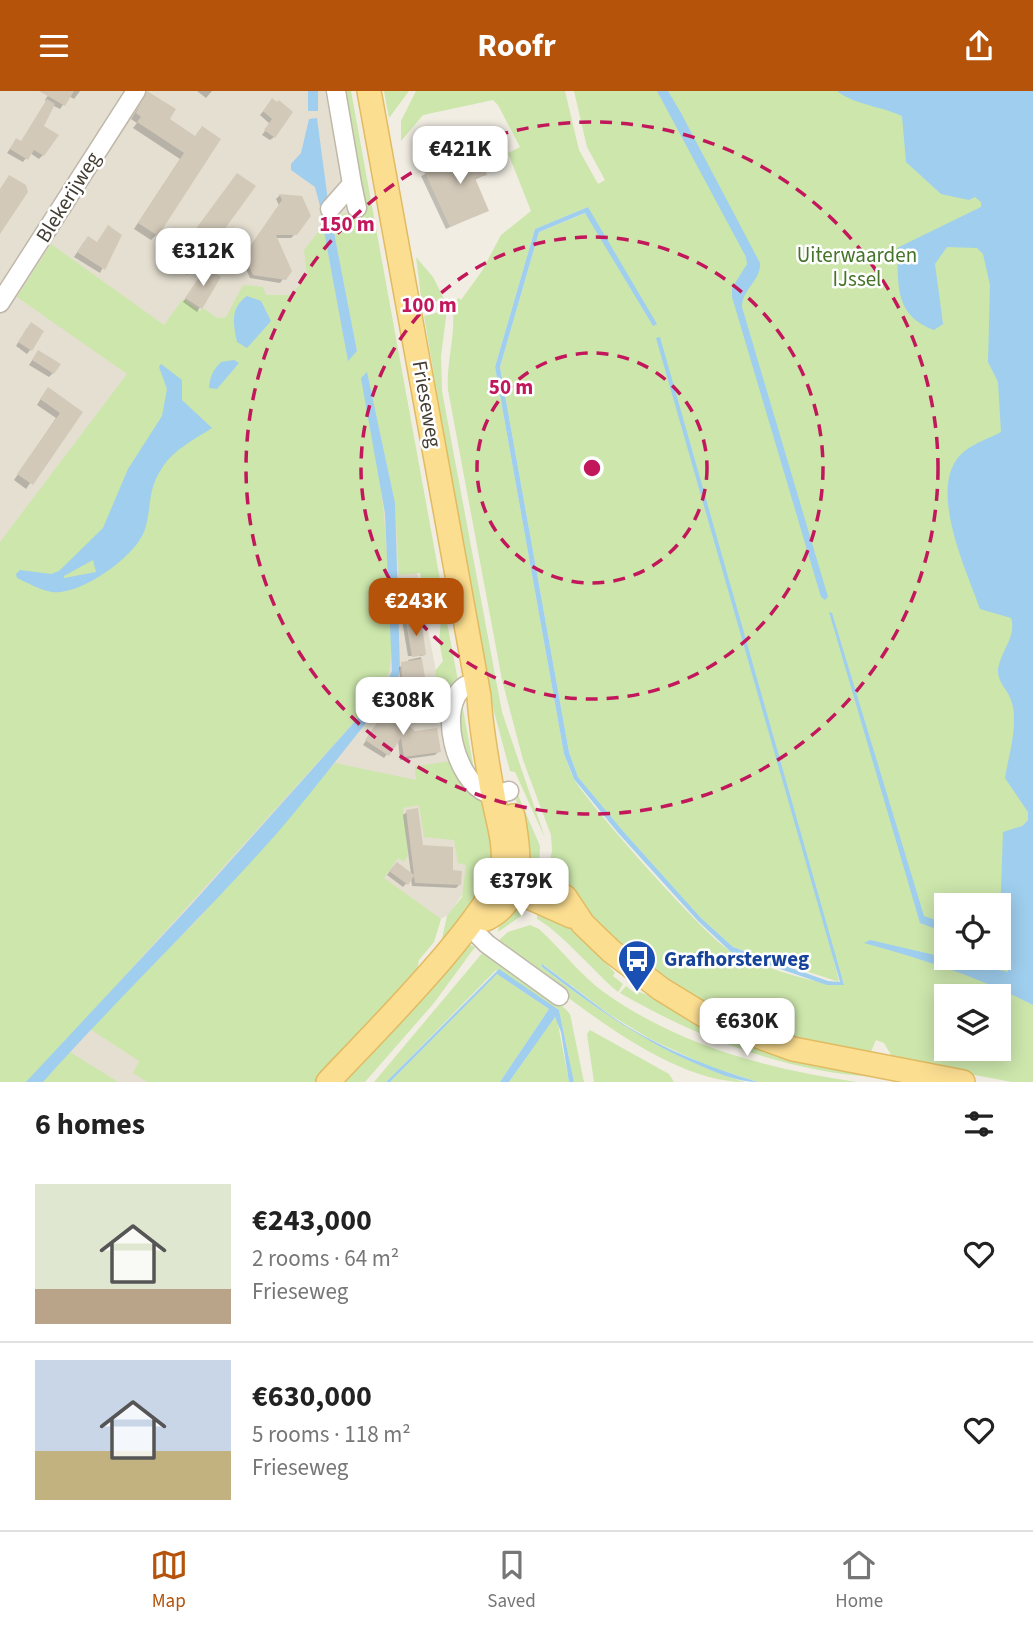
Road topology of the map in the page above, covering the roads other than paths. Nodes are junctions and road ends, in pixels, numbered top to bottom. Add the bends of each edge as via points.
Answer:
1 (136, 91) edge
2 (336, 91) edge
3 (372, 98) edge
4 (352, 184) junction
5 (358, 208) dead end
6 (330, 209) dead end
7 (0, 303) edge
8 (511, 878) junction
9 (470, 927) junction
10 (559, 996) dead end
11 (895, 1076) edge
12 (328, 1082) edge
13 (963, 1082) edge

1 - 7 street, Blekerijweg
2 - 4 street
3 - 8 main road, Frieseweg via 482,733 501,793 503,853
4 - 5 street
4 - 6 street
8 - 9 main road via 492,895
8 - 11 main road via 565,897 583,924 643,977 710,1019 793,1049
9 - 10 street
9 - 12 main road
11 - 13 main road

